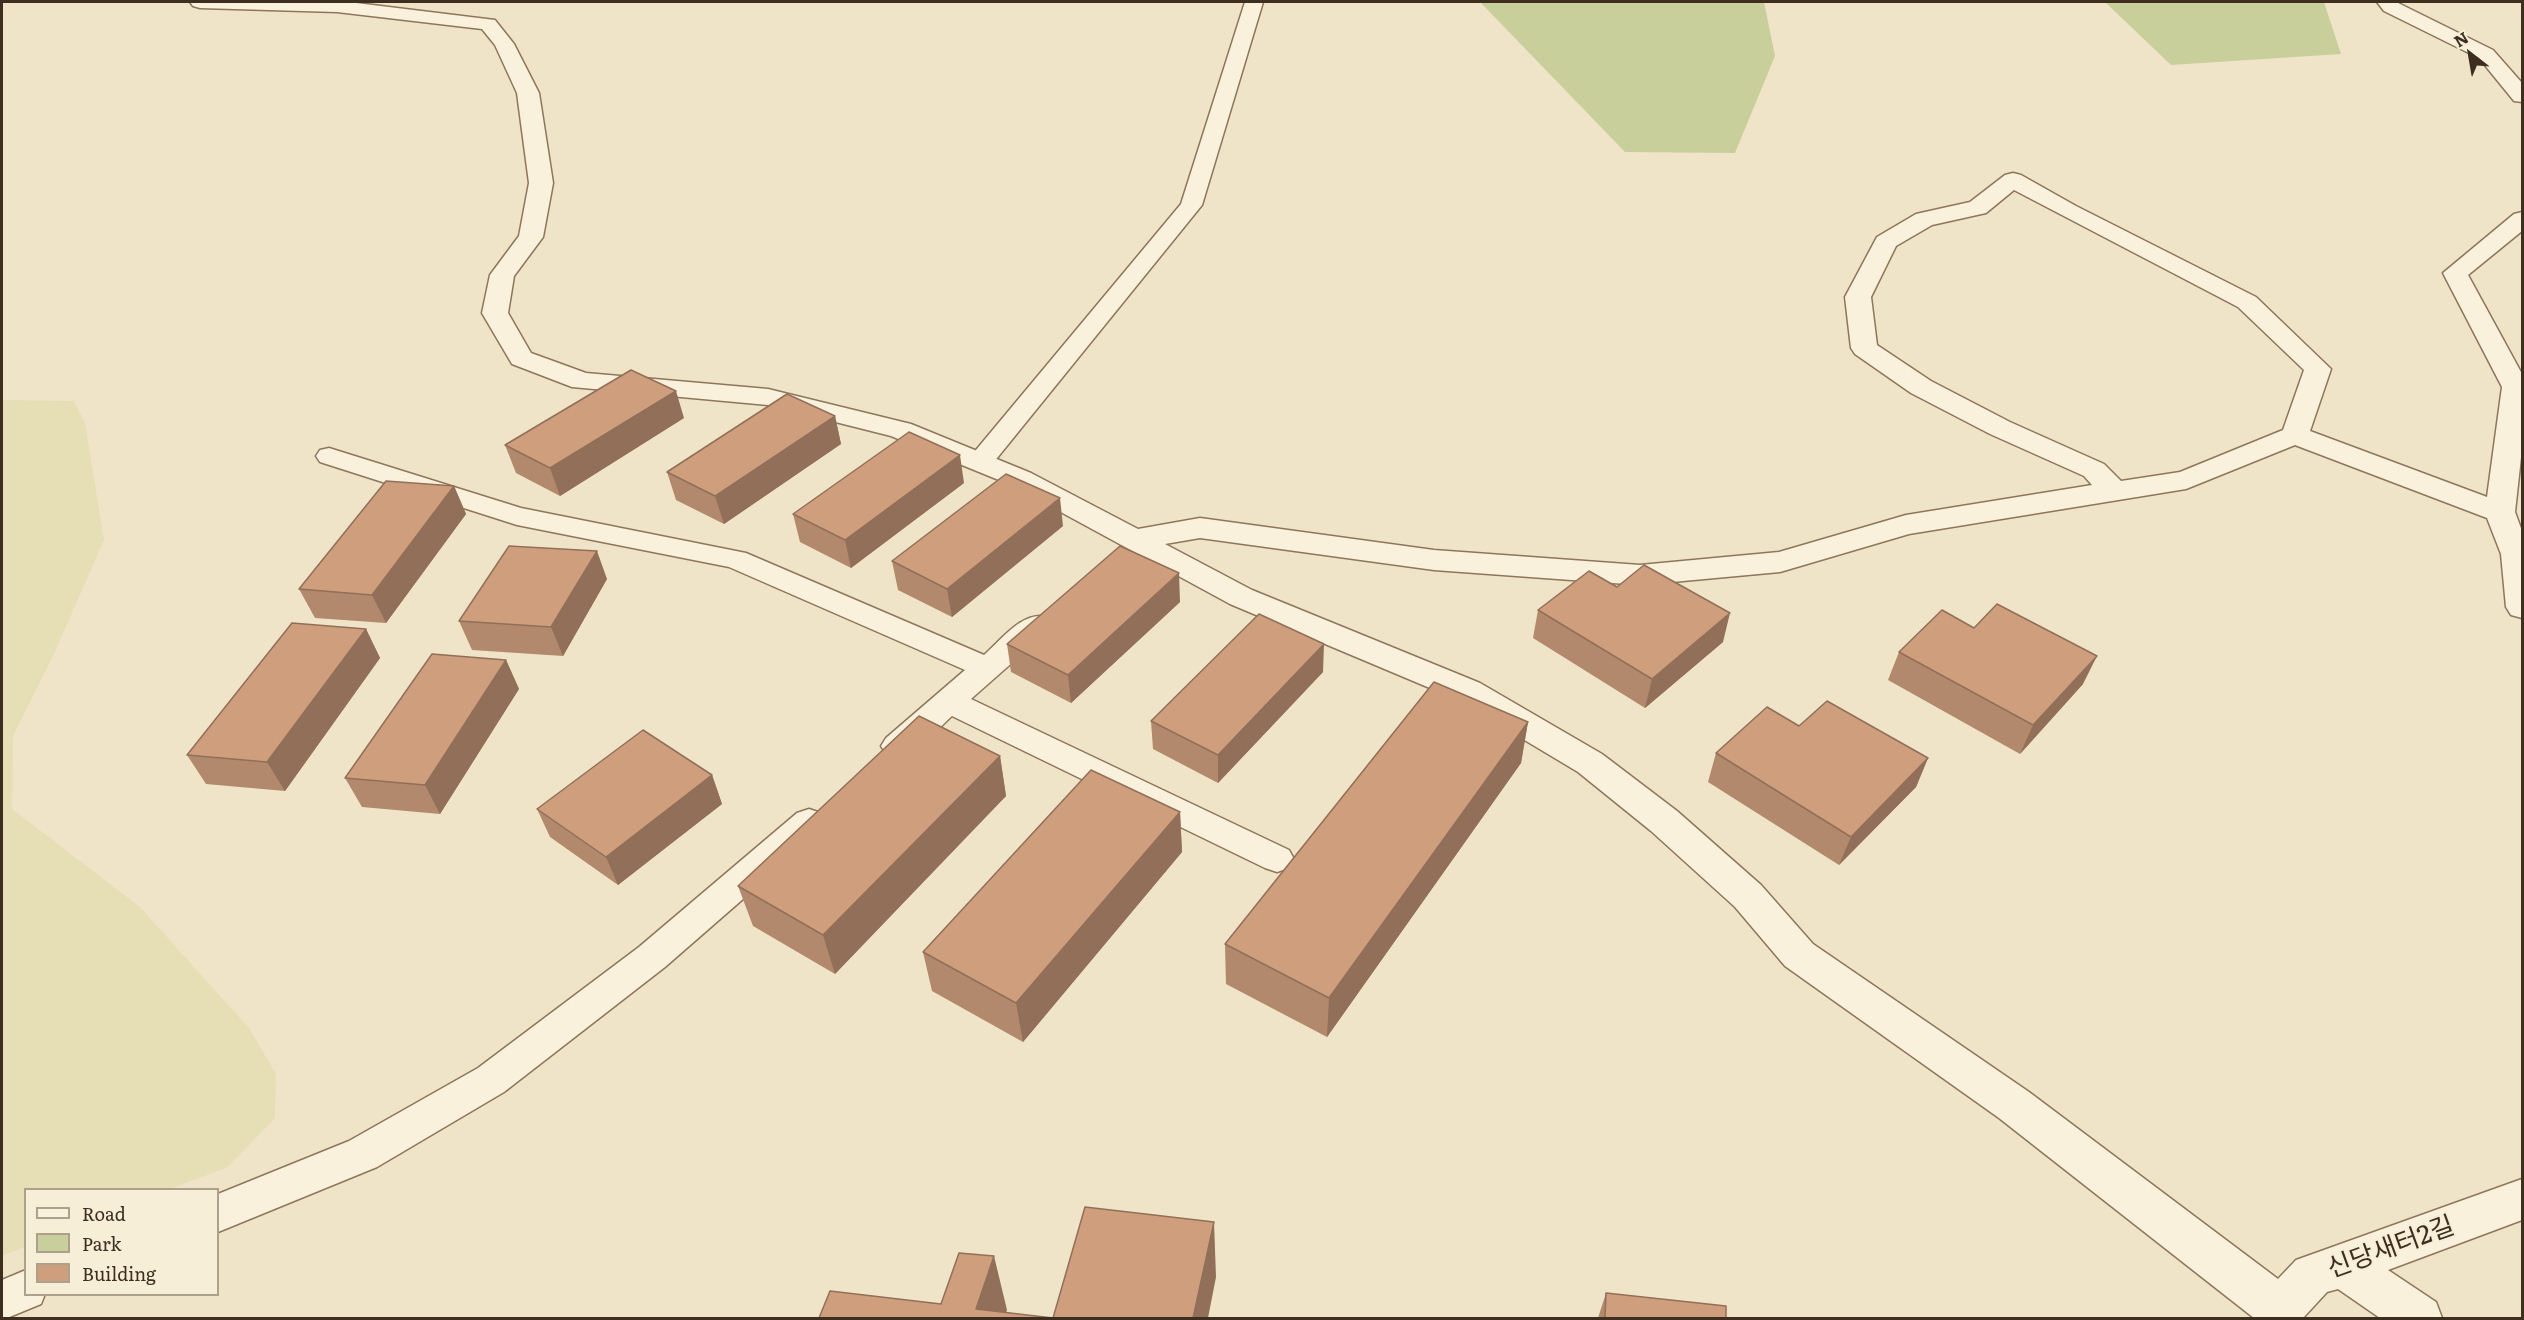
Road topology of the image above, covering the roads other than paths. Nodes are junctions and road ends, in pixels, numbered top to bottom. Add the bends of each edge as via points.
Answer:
1 (200, 2) edge
2 (1254, 2) edge
3 (2386, 2) edge
4 (2523, 96) edge
5 (2523, 219) edge
6 (2295, 435) junction
7 (329, 456) dead end
8 (980, 462) junction
9 (2115, 491) junction
10 (2500, 512) junction
11 (1136, 539) junction
12 (1110, 562) edge
13 (1057, 607) edge
14 (2523, 607) edge
15 (987, 668) junction
16 (949, 701) junction
17 (877, 763) edge
18 (832, 802) edge
19 (1277, 859) dead end
20 (2523, 1200) edge
21 (219, 1213) edge
22 (2342, 1266) junction
23 (24, 1291) edge
24 (2, 1300) edge
25 (2279, 1314) edge
26 (2420, 1318) edge

1 - 8 street via 337,6 488,24 504,44 528,93 541,183 531,237 502,275 495,313 520,358 582,381 768,397 901,430
2 - 8 lane via 1191,205
3 - 4 street via 2391,8 2486,54
5 - 10 street via 2455,273 2516,387
6 - 9 street via 2186,480
6 - 9 street via 2318,369 2247,302 2013,180 1978,208 1924,219 1886,242 1858,297 1864,348 1921,387 2094,470
6 - 10 street
7 - 15 lane via 517,516 736,559
8 - 11 street via 1021,478
9 - 11 street via 1906,525 1780,562 1640,575 1434,560 1200,528
10 - 14 street via 2516,554
11 - 12 lane
11 - 25 street via 1241,597 1468,691 1590,763 1664,820 1748,896 1799,955 2014,1105
13 - 15 lane
15 - 16 lane
16 - 17 lane
16 - 19 lane
18 - 21 lane via 652,957 491,1080 363,1154
20 - 22 street, 신당새터2길
22 - 25 street, 신당새터2길 via 2312,1276
22 - 26 street
23 - 24 lane

